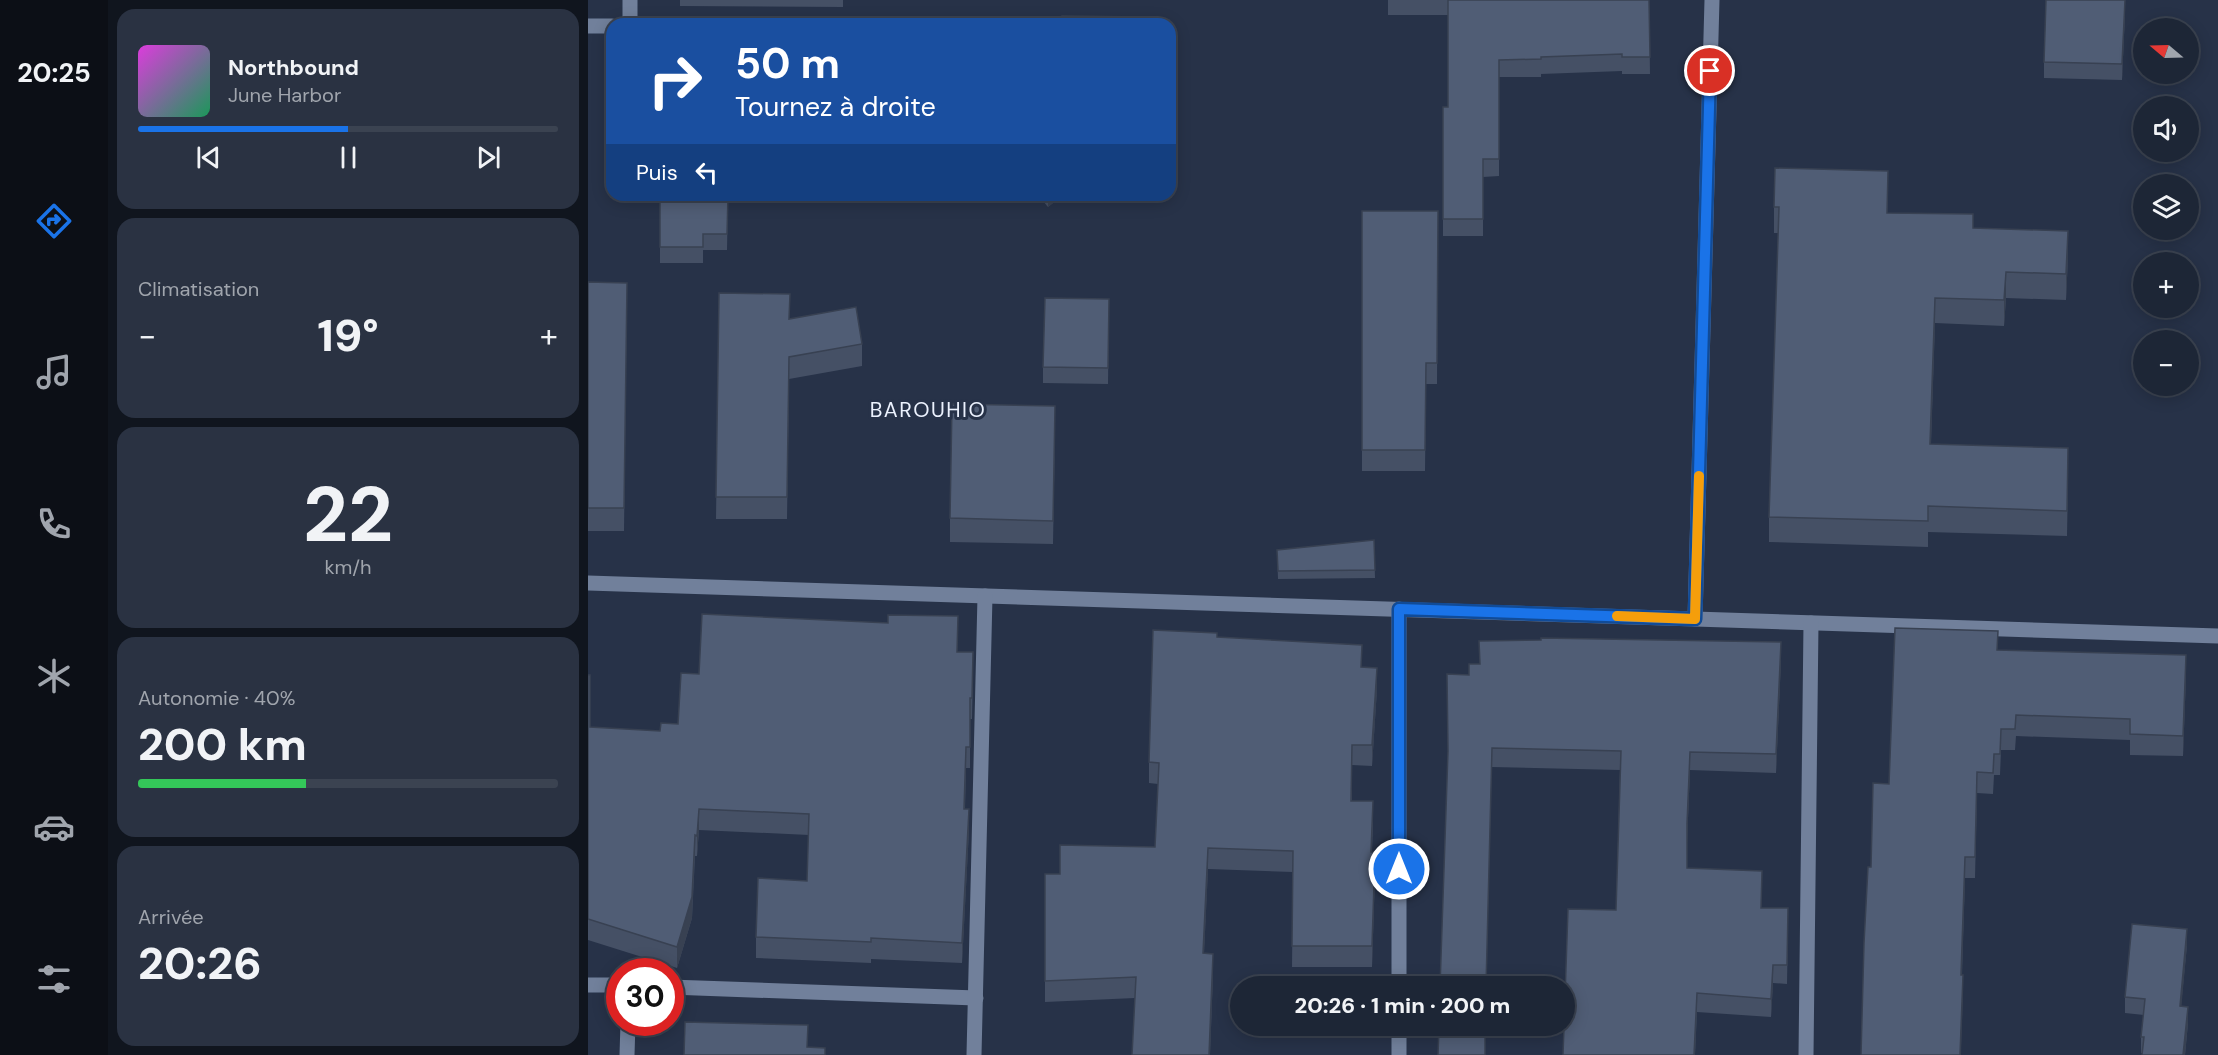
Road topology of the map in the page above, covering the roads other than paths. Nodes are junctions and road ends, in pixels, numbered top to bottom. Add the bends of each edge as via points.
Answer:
1 (630, 0) edge
2 (1712, 0) edge
3 (630, 18) edge
4 (588, 26) edge
5 (606, 26) edge
6 (588, 583) edge
7 (985, 596) junction
8 (1399, 609) junction
9 (1695, 619) junction
10 (1811, 623) junction
11 (2218, 636) edge
12 (1399, 976) edge
13 (588, 985) edge
14 (606, 985) edge
15 (684, 988) edge
16 (975, 998) junction
17 (628, 1036) edge
18 (1399, 1036) edge
19 (627, 1055) edge
20 (974, 1055) edge
21 (1399, 1055) edge
22 (1806, 1055) edge

1 - 3 street
2 - 9 street
4 - 5 street
6 - 7 street
7 - 8 street
7 - 16 street
8 - 9 street
8 - 12 street
9 - 10 street
10 - 11 street
10 - 22 street
13 - 14 street
15 - 16 street
16 - 20 street
17 - 19 street
18 - 21 street

